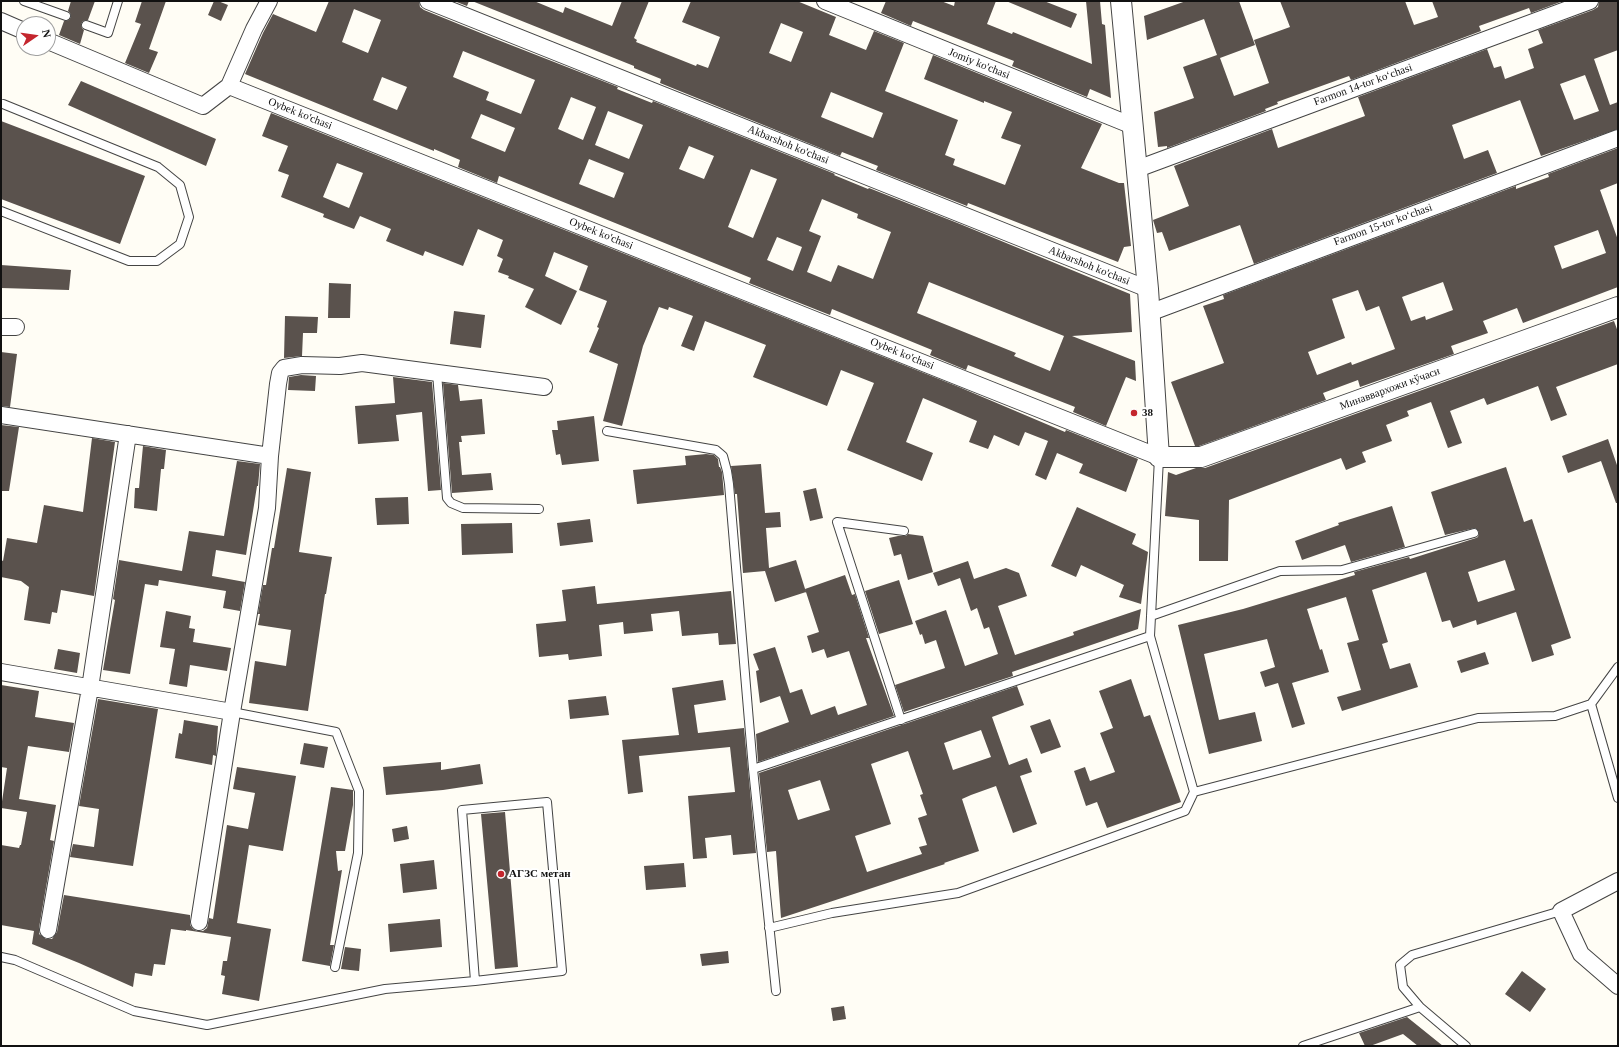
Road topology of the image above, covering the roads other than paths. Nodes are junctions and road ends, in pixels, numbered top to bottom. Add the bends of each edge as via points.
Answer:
1 (24, 1) edge
2 (118, 1) edge
3 (269, 1) edge
4 (428, 1) edge
5 (826, 1) edge
6 (1590, 1) edge
7 (1126, 2) edge
8 (43, 4) edge
9 (66, 16) dead end
10 (1, 22) edge
11 (86, 25) dead end
12 (16, 28) edge
13 (56, 44) edge
14 (229, 86) junction
15 (3, 104) dead end
16 (1132, 126) junction
17 (1618, 138) edge
18 (1136, 169) junction
19 (1, 211) edge
20 (1148, 289) junction
21 (1618, 307) edge
22 (1149, 313) junction
23 (437, 373) junction
24 (544, 387) dead end
25 (1, 415) edge
26 (607, 431) dead end
27 (128, 434) junction
28 (270, 456) junction
29 (1159, 457) junction
30 (539, 509) dead end
31 (904, 531) dead end
32 (1474, 533) dead end
33 (1151, 616) junction
34 (1150, 636) junction
35 (1618, 667) edge
36 (1, 672) edge
37 (90, 688) junction
38 (1591, 704) junction
39 (232, 712) junction
40 (901, 720) junction
41 (753, 769) junction
42 (1194, 792) junction
43 (1618, 798) edge
44 (1618, 881) edge
45 (1561, 912) junction
46 (199, 922) dead end
47 (769, 928) junction
48 (48, 930) dead end
49 (1, 957) edge
50 (335, 966) dead end
51 (475, 980) junction
52 (1618, 986) edge
53 (776, 991) dead end
54 (1420, 1007) junction
55 (1303, 1046) edge
56 (1466, 1046) edge

1 - 8 lane
2 - 11 lane via 108,33
3 - 14 street
4 - 20 street, Akbarshoh ko'chasi
5 - 16 street, Jomiy ko'chasi
6 - 18 street, Farmon 14-tor koʻchasi
7 - 16 street
8 - 9 lane
10 - 12 street
13 - 14 street via 203,106
14 - 29 street, Oybek ko'chasi
15 - 19 lane via 158,167 180,185 189,217 180,244 157,260 129,261
16 - 18 street
17 - 22 street, Farmon 15-tor koʻchasi
18 - 20 street
20 - 22 street
21 - 29 street, Минаввархожи кўчаси via 1201,457
22 - 29 street
23 - 24 street
23 - 28 street via 362,363 284,368 278,384
23 - 30 lane via 447,498 451,503 463,508
25 - 27 street
26 - 41 lane via 716,450 723,456 729,484
27 - 28 street
27 - 37 street
28 - 39 street via 267,508
29 - 33 lane
31 - 40 lane via 837,522
32 - 33 lane via 1342,570 1280,571
33 - 34 lane
34 - 40 lane
34 - 42 lane
35 - 38 lane
36 - 37 street
37 - 39 street
37 - 48 street
38 - 42 lane via 1554,716 1478,718
38 - 43 lane
39 - 46 street
39 - 50 lane via 336,732 360,791 358,853
40 - 41 lane
41 - 47 lane
42 - 47 lane via 1185,811 958,893 832,913
44 - 45 street
45 - 52 street via 1580,954
45 - 54 lane via 1412,955 1400,965 1403,987
47 - 53 lane
49 - 51 lane via 15,960 134,1011 207,1025 385,990
51 - 51 lane via 562,971 548,802 462,810
54 - 55 lane
54 - 56 lane

